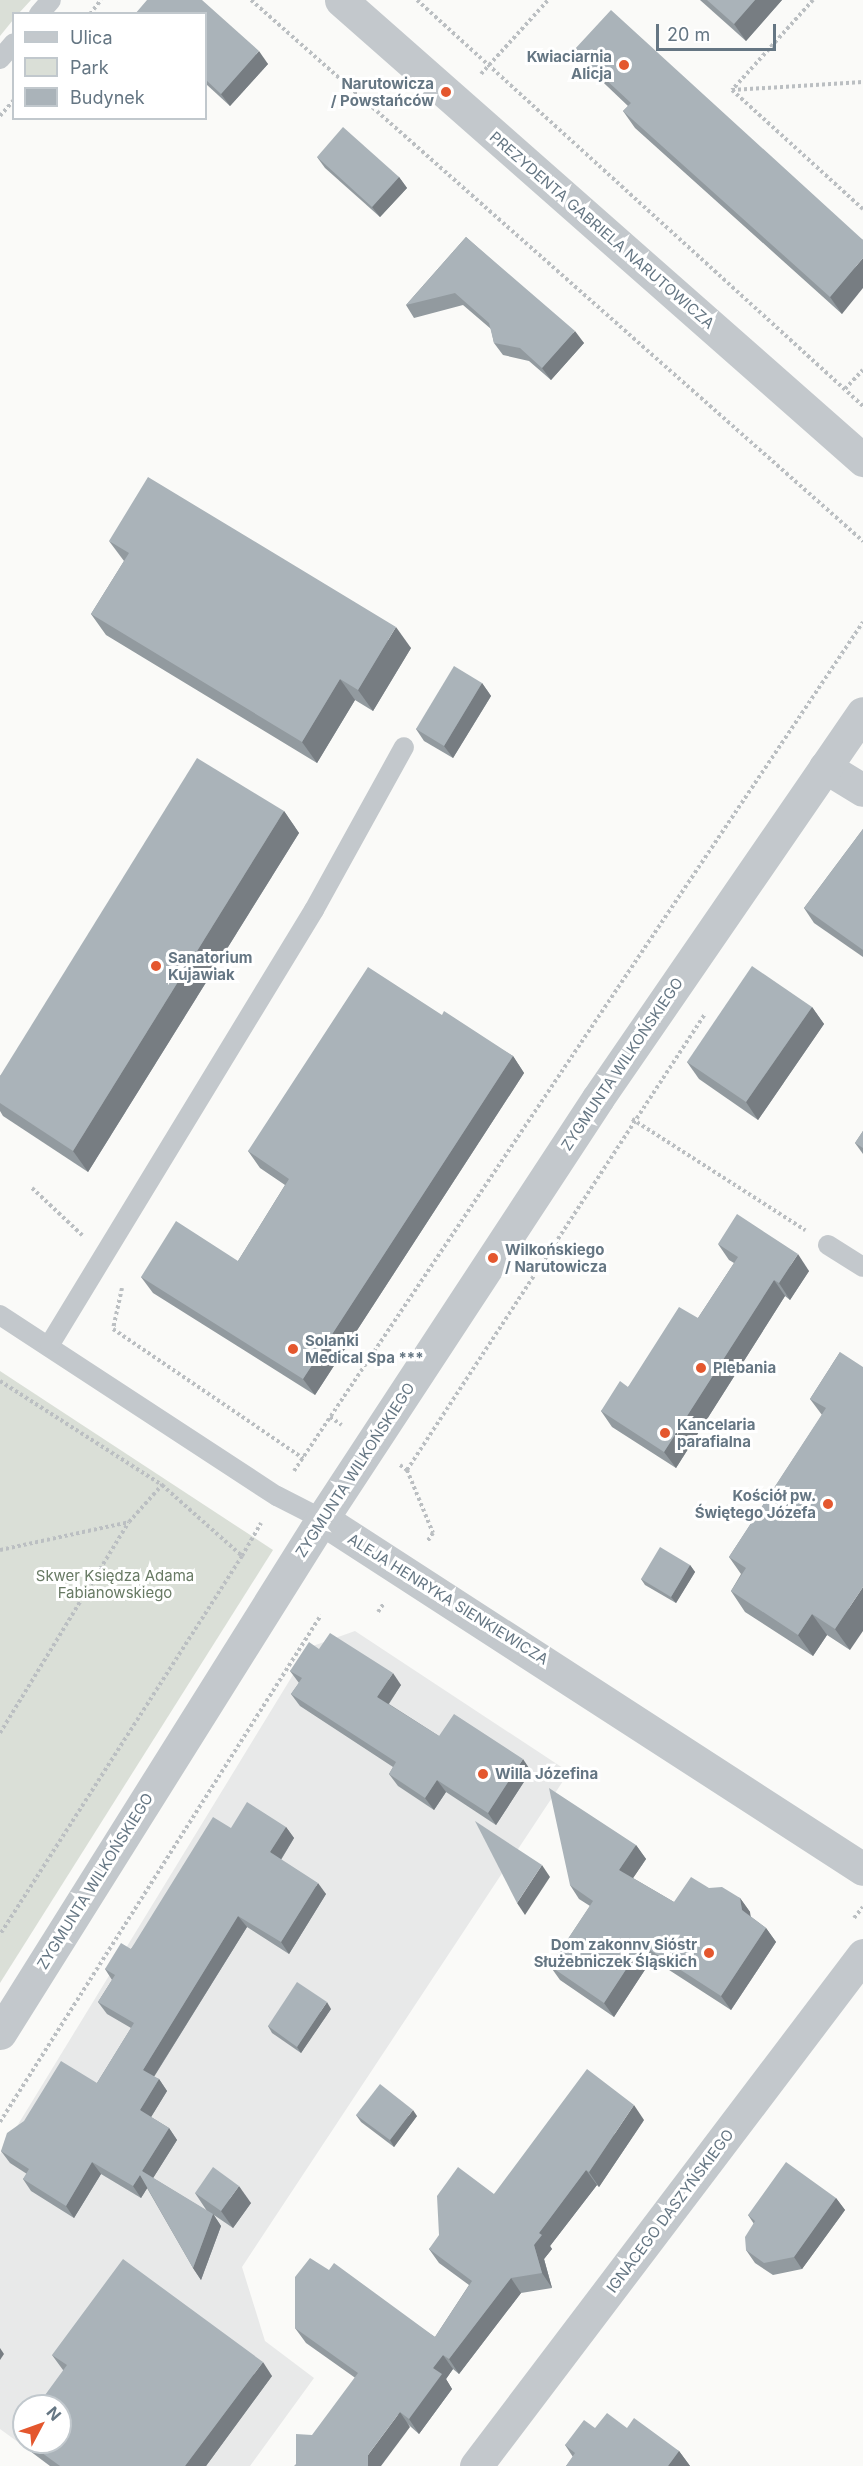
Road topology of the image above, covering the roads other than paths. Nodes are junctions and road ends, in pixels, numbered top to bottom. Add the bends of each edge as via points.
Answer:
1 (51, 0) edge
2 (341, 0) edge
3 (41, 12) edge
4 (12, 45) edge
5 (0, 58) edge
6 (863, 460) edge
7 (863, 713) edge
8 (404, 747) dead end
9 (825, 767) junction
10 (863, 790) edge
11 (828, 1245) road end
12 (863, 1267) edge
13 (0, 1315) edge
14 (50, 1344) junction
15 (322, 1519) junction
16 (863, 1869) edge
17 (863, 1955) edge
18 (0, 2033) edge
19 (476, 2466) edge

1 - 3 lane
2 - 6 street, PREZYDENTA GABRIELA NARUTOWICZA
4 - 5 lane
7 - 9 street, ZYGMUNTA WILKOŃSKIEGO
8 - 14 lane via 314,910
9 - 10 street
9 - 15 street, ZYGMUNTA WILKOŃSKIEGO via 598,1098
11 - 12 lane
13 - 14 lane, ALEJA HENRYKA SIENKIEWICZA
14 - 15 lane, ALEJA HENRYKA SIENKIEWICZA via 277,1496
15 - 16 street, ALEJA HENRYKA SIENKIEWICZA
15 - 18 street, ZYGMUNTA WILKOŃSKIEGO
17 - 19 street, IGNACEGO DASZYŃSKIEGO

